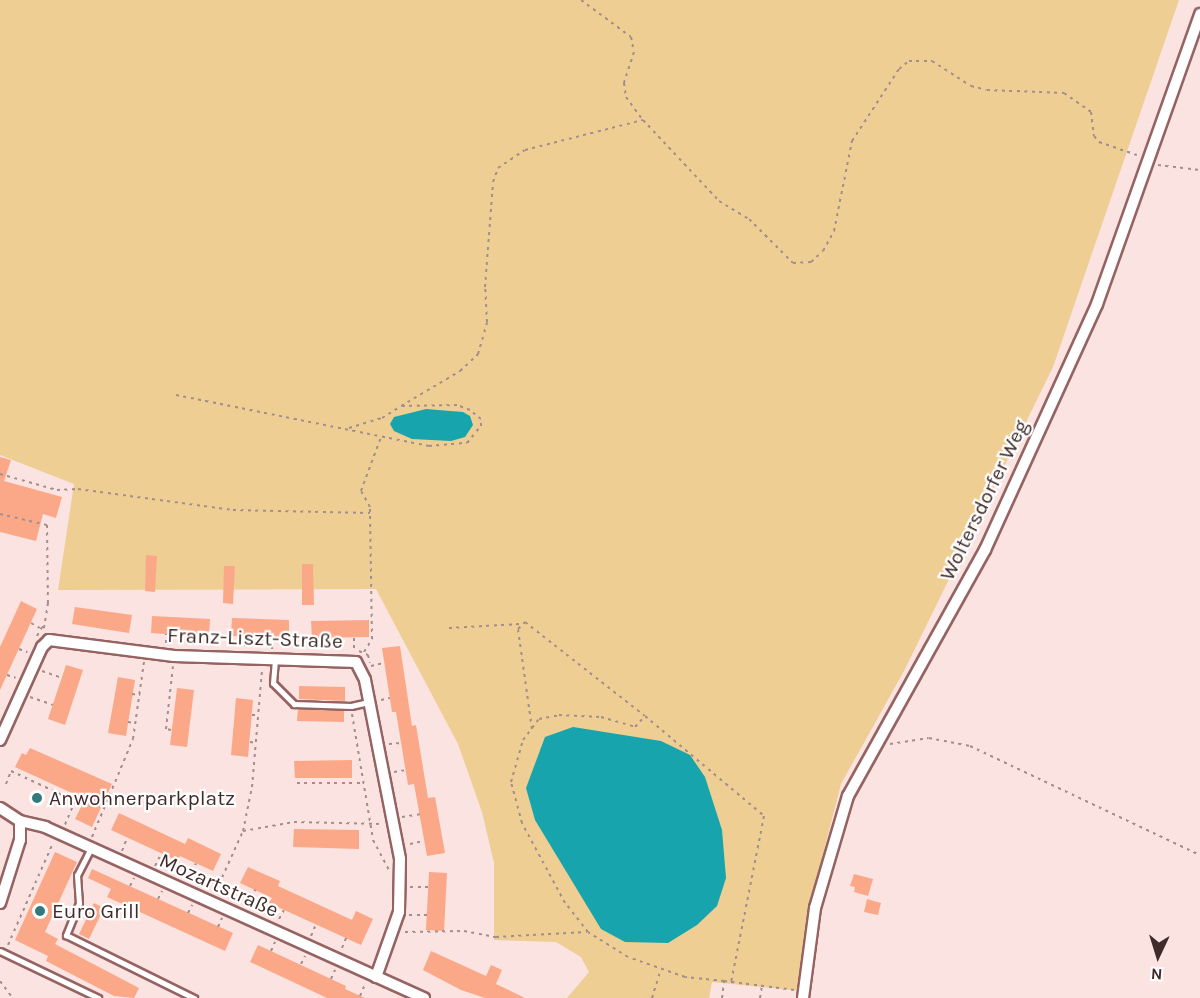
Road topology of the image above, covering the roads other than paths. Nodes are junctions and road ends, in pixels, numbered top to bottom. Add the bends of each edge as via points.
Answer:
1 (1200, 14) edge
2 (273, 654) junction
3 (369, 702) junction
4 (0, 740) edge
5 (0, 808) edge
6 (20, 821) junction
7 (91, 848) junction
8 (0, 903) edge
9 (2, 952) edge
10 (371, 979) junction
11 (803, 994) edge
12 (98, 998) edge
13 (194, 998) edge
14 (424, 998) edge

1 - 11 street, Woltersdorfer Weg via 1097,304 990,540 848,796 820,887
2 - 3 street, Franz-Liszt-Straße via 356,662
2 - 3 lane via 273,683 294,705 351,706
2 - 4 street, Franz-Liszt-Straße via 145,654 49,640 27,667
3 - 10 street, Franz-Liszt-Straße via 400,823 406,883 396,925
5 - 6 street, Mozartstraße
6 - 7 street, Mozartstraße via 59,828
6 - 8 street via 20,840
7 - 10 street, Mozartstraße
7 - 13 lane via 77,875 79,903 66,935
9 - 12 lane
10 - 14 street, Mozartstraße

